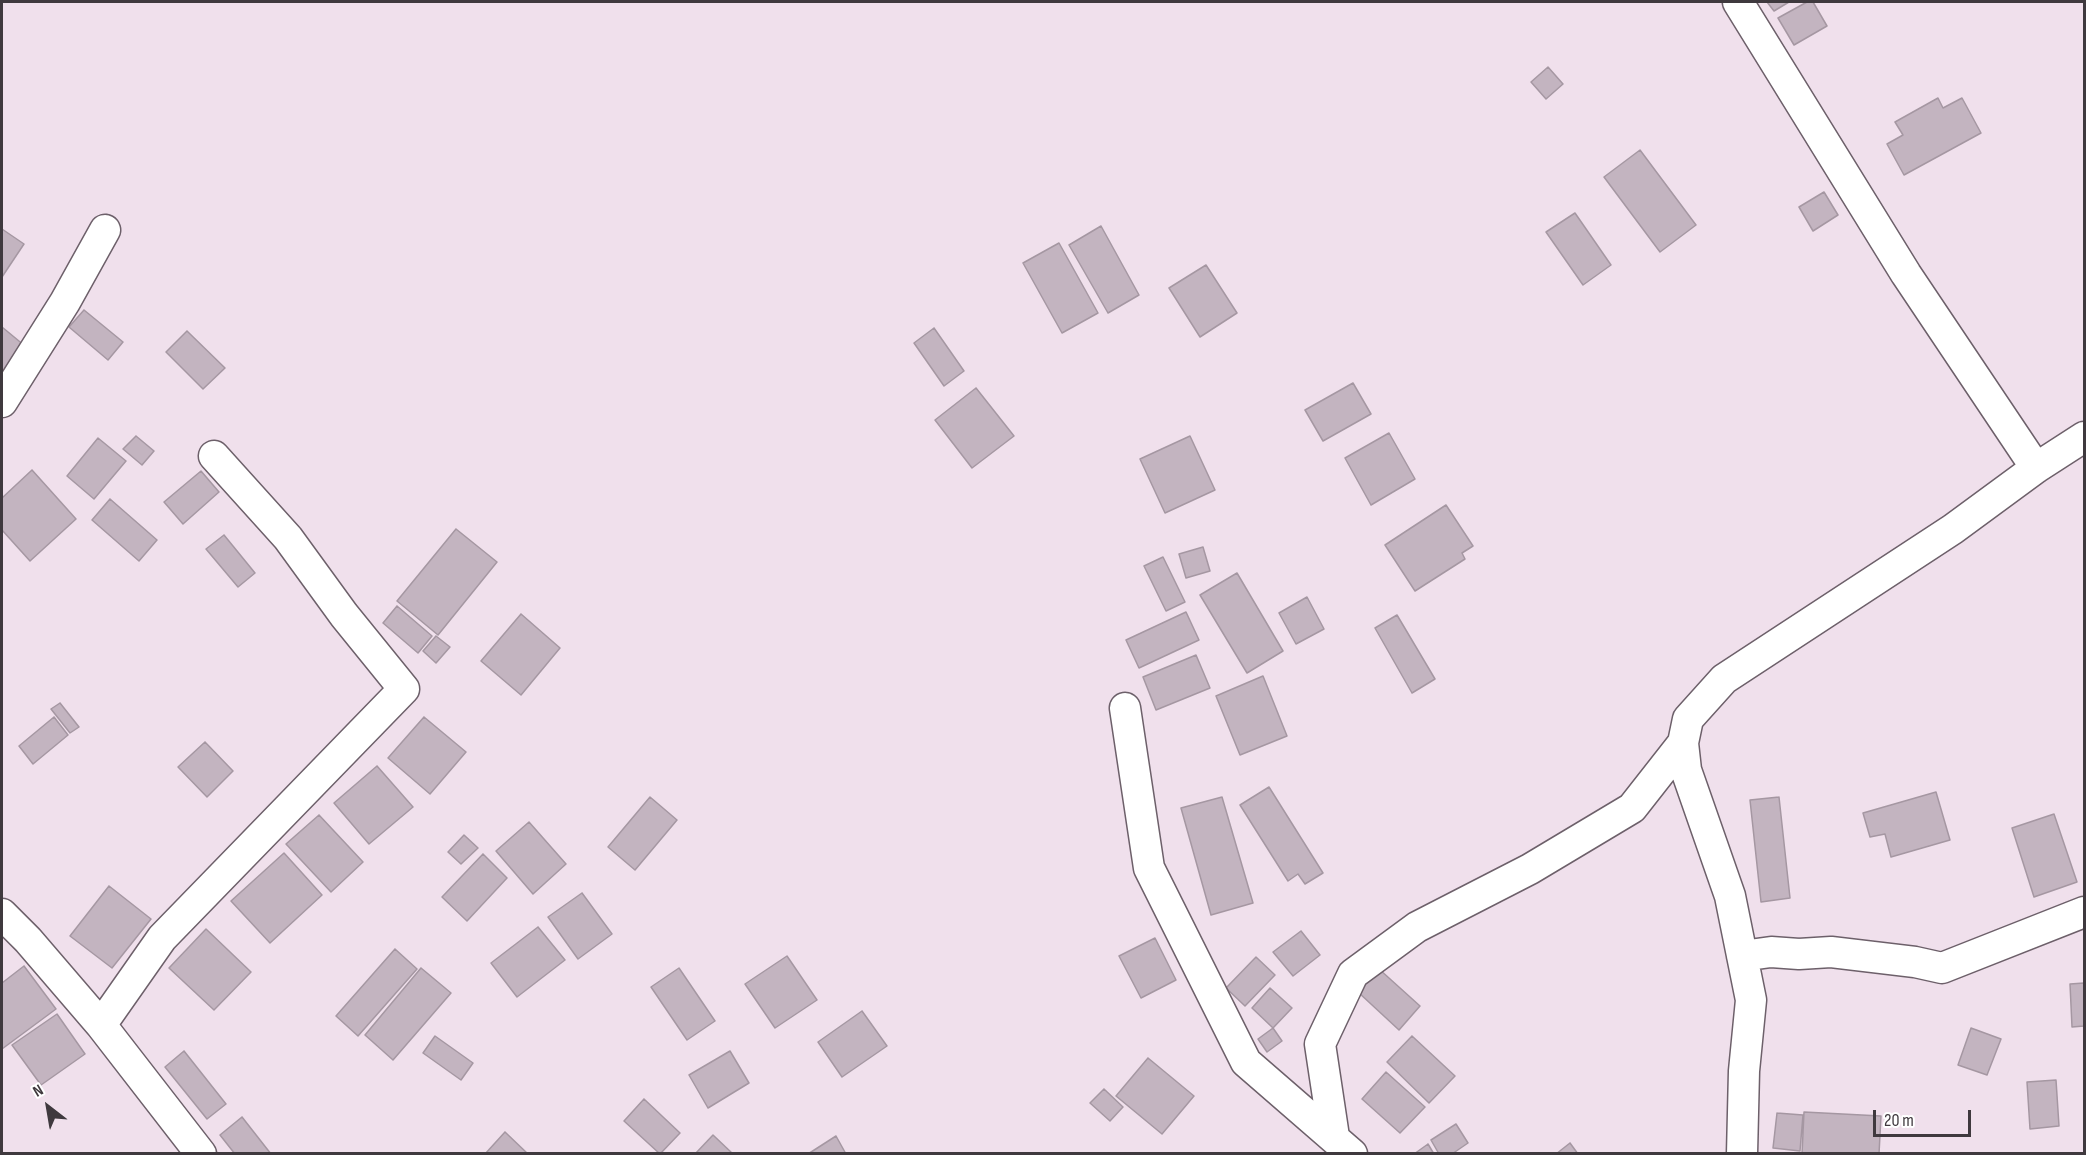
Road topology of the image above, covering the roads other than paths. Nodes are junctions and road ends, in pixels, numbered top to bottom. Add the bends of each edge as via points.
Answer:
1 (1738, 2) edge
2 (105, 230) dead end
3 (2, 402) edge
4 (2085, 437) edge
5 (214, 456) dead end
6 (2036, 468) junction
7 (1125, 708) dead end
8 (1683, 743) junction
9 (2085, 912) edge
10 (2, 914) edge
11 (1742, 956) junction
12 (101, 1025) junction
13 (1343, 1145) edge
14 (201, 1154) edge
15 (1742, 1154) edge

1 - 6 street via 1906,274
2 - 3 street
4 - 6 street
5 - 12 street via 288,538 404,689 162,938
6 - 8 street via 1953,530 1724,679 1688,719
7 - 13 street via 1149,868 1246,1062
8 - 11 street via 1686,770 1730,896
8 - 13 street via 1632,808 1530,869 1417,927 1353,974 1320,1044
9 - 11 street via 1942,968 1831,952 1772,951
10 - 12 street
11 - 15 street via 1751,1000
12 - 14 street

